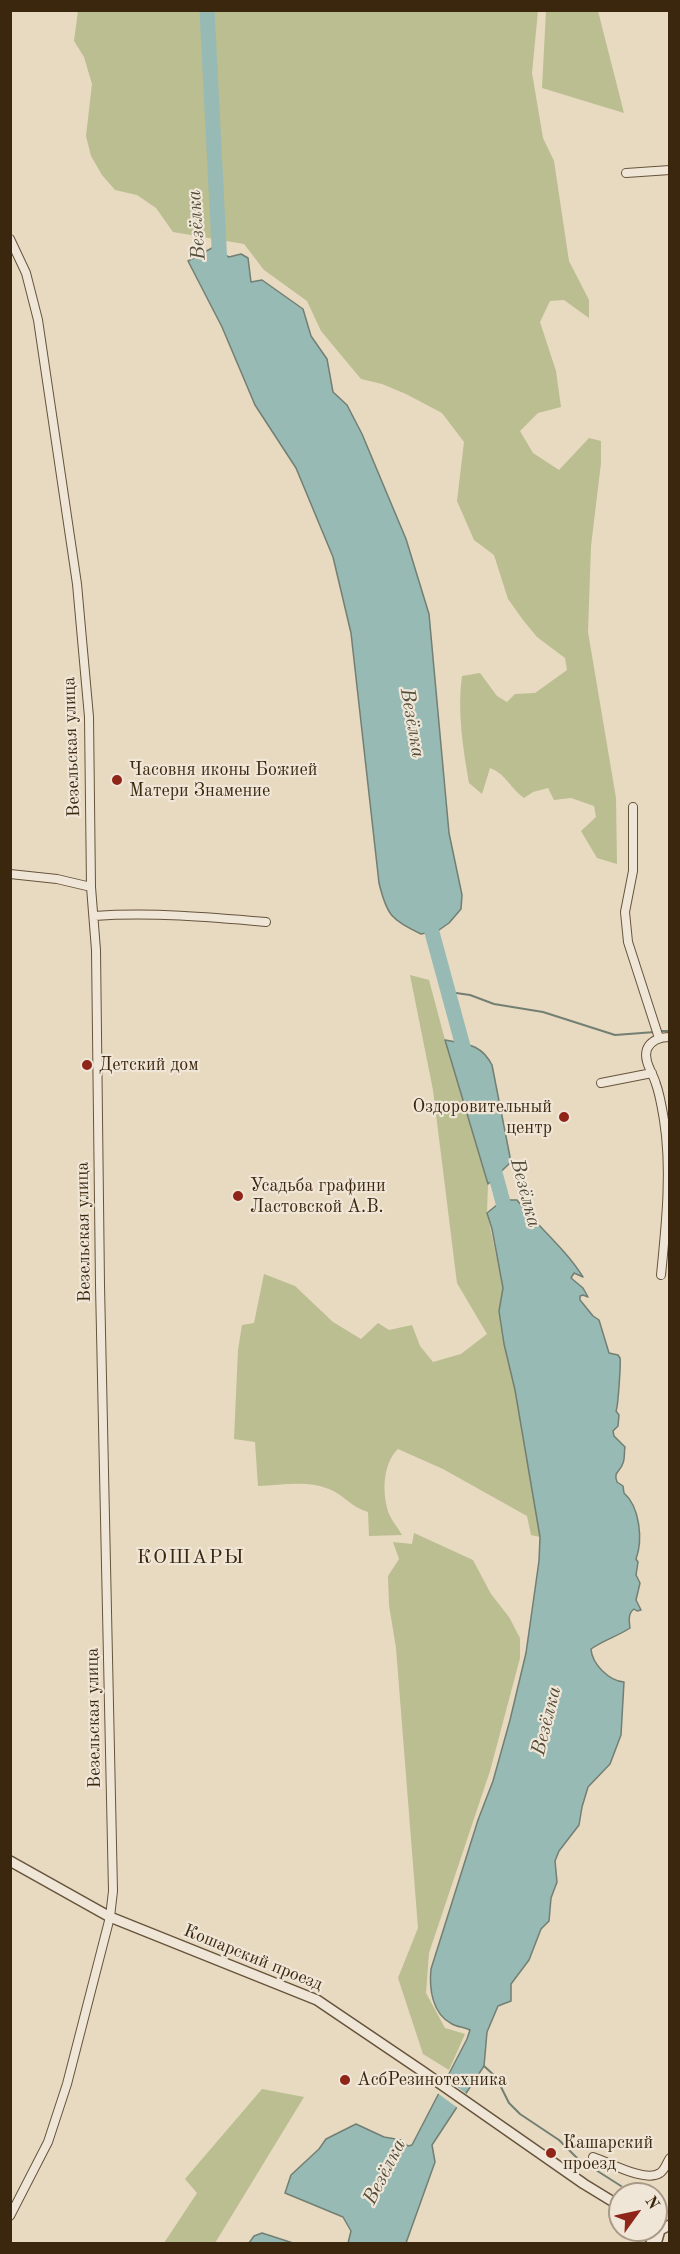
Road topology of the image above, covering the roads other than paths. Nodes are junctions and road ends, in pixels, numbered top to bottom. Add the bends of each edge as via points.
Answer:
1 (669, 170) edge
2 (626, 173) dead end
3 (10, 239) edge
4 (633, 807) dead end
5 (10, 874) edge
6 (91, 887) junction
7 (94, 916) junction
8 (266, 922) dead end
9 (669, 1037) edge
10 (658, 1038) junction
11 (652, 1073) junction
12 (601, 1083) dead end
13 (661, 1275) dead end
14 (10, 1861) edge
15 (110, 1917) junction
16 (593, 2157) dead end
17 (669, 2158) edge
18 (608, 2198) edge
19 (10, 2216) edge
20 (669, 2225) edge
21 (655, 2244) edge

1 - 2 street
3 - 6 street, Везельская улица via 26,273 38,320 77,584 89,717
4 - 10 street via 633,871 625,912 628,942
5 - 6 street
6 - 7 street, Везельская улица
7 - 8 street via 201,916
7 - 15 street, Везельская улица via 113,1892
9 - 10 street
10 - 11 street via 647,1049 646,1059
11 - 12 street
11 - 13 street via 665,1133 668,1203
14 - 15 street, Кошарский проезд
15 - 18 street, Кошарский проезд via 317,2000
15 - 19 street, Везельская улица via 48,2142
16 - 17 street via 634,2174 654,2176 662,2172
20 - 21 street via 660,2230

